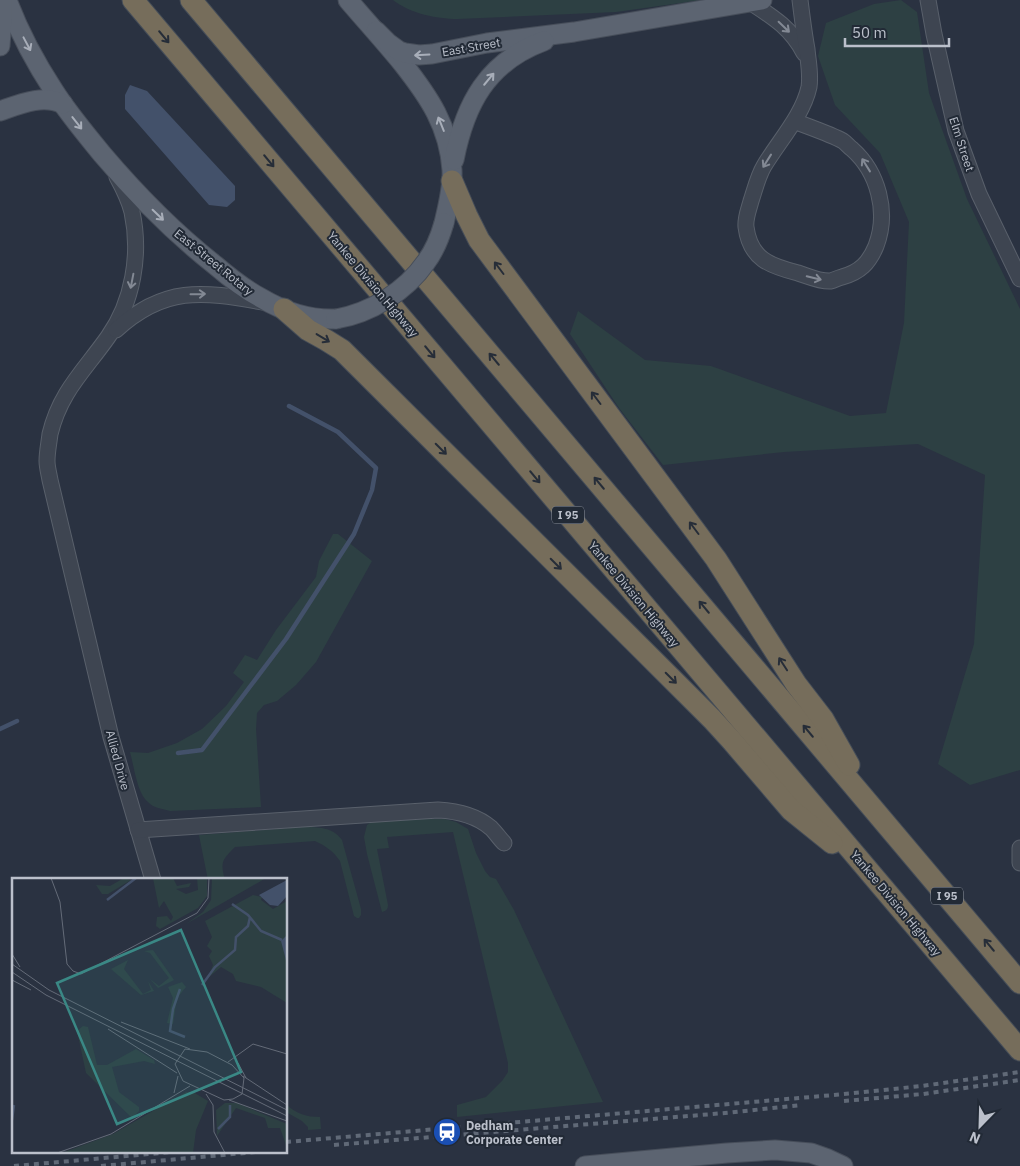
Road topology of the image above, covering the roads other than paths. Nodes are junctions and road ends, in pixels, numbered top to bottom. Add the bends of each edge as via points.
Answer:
1 (2, 0) edge
2 (7, 0) edge
3 (133, 0) edge
4 (191, 0) edge
5 (348, 0) edge
6 (800, 0) edge
7 (928, 0) edge
8 (756, 1) edge
9 (376, 31) junction
10 (574, 32) junction
11 (0, 46) edge
12 (808, 61) junction
13 (63, 104) junction
14 (0, 111) edge
15 (794, 120) junction
16 (101, 153) junction
17 (452, 176) junction
18 (1020, 279) edge
19 (277, 306) junction
20 (109, 336) junction
21 (874, 809) junction
22 (138, 830) junction
23 (504, 843) dead end
24 (1020, 848) edge
25 (1020, 863) edge
26 (873, 877) junction
27 (152, 878) edge
28 (1020, 983) edge
29 (1020, 1050) edge
30 (585, 1166) edge
31 (843, 1166) edge

1 - 11 main road
2 -> 13 main road, East Street Rotary via 23,37
3 -> 26 highway, Yankee Division Highway / I 95
21 -> 4 highway, I 95
5 - 9 main road, East Street Rotary
6 - 12 street
7 - 18 street, Elm Street via 956,131 979,194
8 - 10 main road, East Street
8 -> 12 street via 797,40
10 -> 9 main road, East Street via 412,55 388,44
17 -> 9 main road, East Street Rotary via 447,138 434,108 422,87
17 -> 10 main road, East Street via 466,115 488,80 517,54 540,42
12 - 15 street via 809,87
13 - 14 main road via 40,100
13 -> 16 main road, East Street Rotary
15 -> 15 street via 763,168 746,226 751,246 765,262 830,281 853,274 867,263 881,229 882,209 870,171 861,157 844,142
16 -> 19 main road, East Street Rotary via 182,238 230,277
16 -> 20 street, Allied Drive via 125,193 136,238 132,285
17 - 19 main road, East Street Rotary, bridge via 444,223 428,260 387,299 336,319 308,317
21 -> 17 highway via 824,719 796,684 716,559 479,240
20 -> 19 street, Allied Drive via 128,319 157,302 188,294 233,296
19 -> 26 highway via 350,358 712,719 791,810
20 - 22 street, Allied Drive via 61,403 49,440 47,461 109,729
28 -> 21 highway, I 95
22 - 23 street via 446,810 478,820 491,828
22 - 27 street, Allied Drive
24 - 25 street
26 - 29 highway, Yankee Division Highway / I 95
30 - 31 main road via 776,1150 811,1153

